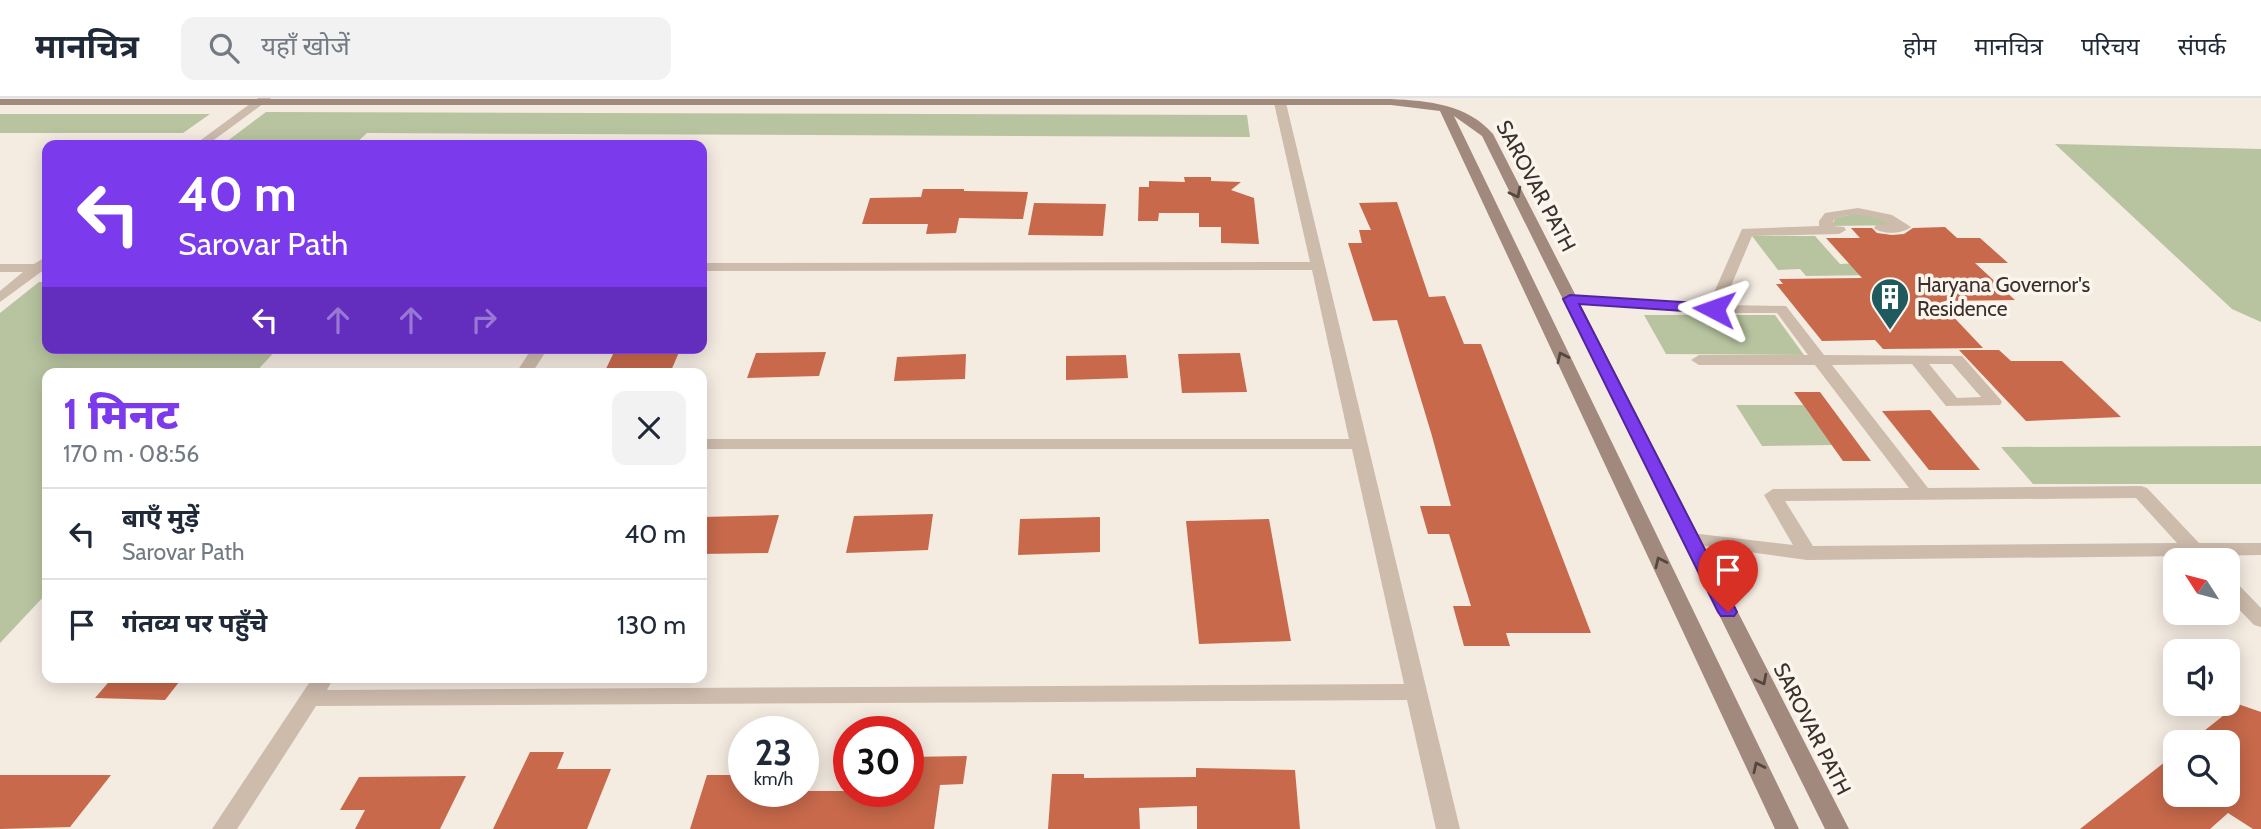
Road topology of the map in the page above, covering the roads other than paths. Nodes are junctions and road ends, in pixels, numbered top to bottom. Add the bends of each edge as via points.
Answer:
1 (262, 100) edge
2 (0, 102) edge
3 (1280, 103) junction
4 (1444, 107) junction
5 (207, 140) edge
6 (1881, 228) dead end
7 (42, 265) edge
8 (42, 266) edge
9 (1317, 266) junction
10 (707, 267) edge
11 (0, 268) edge
12 (0, 298) edge
13 (1570, 299) junction
14 (1714, 309) junction
15 (1699, 360) dead end
16 (1820, 360) junction
17 (1917, 360) dead end
18 (707, 444) edge
19 (1358, 444) junction
20 (1922, 493) junction
21 (1691, 539) junction
22 (2192, 548) edge
23 (2261, 549) edge
24 (2240, 551) edge
25 (1807, 553) junction
26 (2163, 555) edge
27 (2240, 598) edge
28 (2261, 620) edge
29 (320, 683) edge
30 (1416, 692) junction
31 (310, 698) junction
32 (224, 829) edge
33 (1448, 829) edge
34 (1787, 829) edge
35 (1837, 829) edge

1 - 2 main road
1 - 3 main road
1 - 5 street
3 - 4 main road via 1391,102
3 - 9 street
4 -> 13 main road, SAROVAR PATH via 1473,120 1486,134
34 -> 4 main road
6 - 14 street via 1904,227 1884,217 1850,211 1830,216 1826,221 1833,230 1747,232
7 - 11 street
8 - 12 street
9 - 10 street
9 - 19 street
13 - 14 street
13 - 21 main road, SAROVAR PATH
14 - 16 street via 1781,309
15 - 16 street
16 - 17 street
16 - 20 street
18 - 19 street
19 - 30 street
20 - 22 street via 2141,492
20 - 25 street via 1773,495
21 - 25 street
21 -> 35 main road, SAROVAR PATH
23 - 24 street
25 - 26 street
27 - 28 street
29 - 31 street
30 - 31 street
30 - 33 street
31 - 32 street

